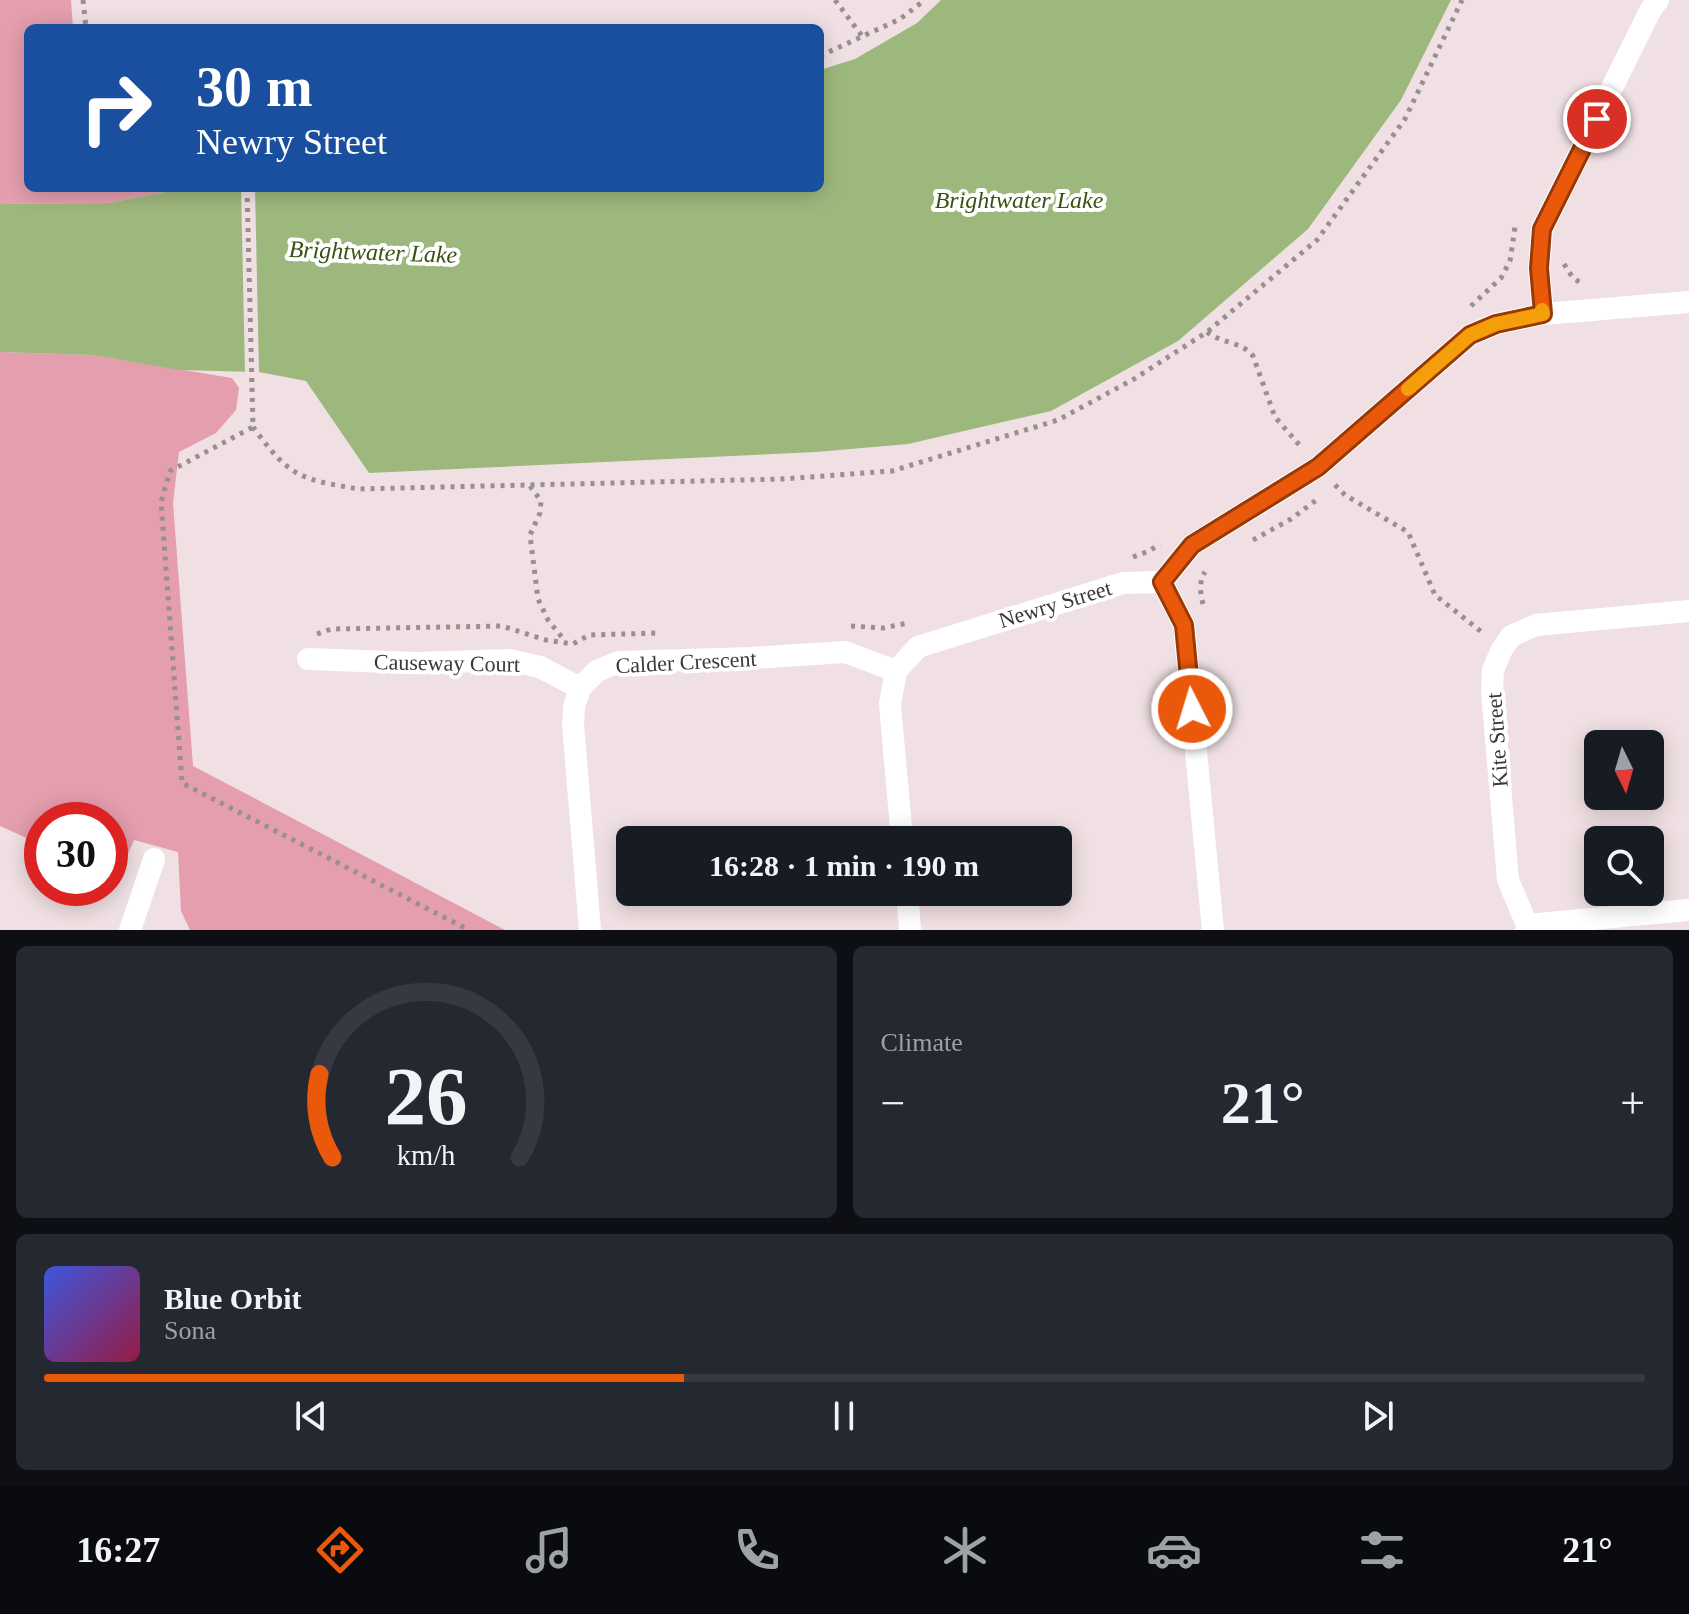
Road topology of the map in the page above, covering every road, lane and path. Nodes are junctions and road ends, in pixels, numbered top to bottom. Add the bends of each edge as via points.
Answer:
1 (83, 0) edge
2 (835, 0) edge
3 (925, 0) edge
4 (1462, 0) edge
5 (1658, 0) edge
6 (86, 24) edge
7 (862, 36) junction
8 (824, 54) edge
9 (247, 192) edge
10 (1517, 218) dead end
11 (1562, 256) dead end
12 (1594, 285) dead end
13 (1689, 302) edge
14 (1471, 306) dead end
15 (1543, 314) junction
16 (253, 427) junction
17 (1335, 485) dead end
18 (530, 486) junction
19 (1166, 539) dead end
20 (1246, 544) dead end
21 (1128, 559) dead end
22 (1210, 565) dead end
23 (1162, 582) junction
24 (1205, 610) dead end
25 (1689, 611) edge
26 (921, 619) dead end
27 (847, 626) dead end
28 (669, 633) dead end
29 (566, 642) junction
30 (308, 659) joint
31 (896, 671) junction
32 (580, 688) junction
33 (901, 826) edge
34 (154, 859) dead end
35 (908, 906) edge
36 (1689, 910) edge
37 (1527, 927) edge
38 (130, 930) edge
39 (469, 930) edge
40 (590, 930) edge
41 (910, 930) edge
42 (1213, 930) edge

1 - 6 path
2 - 7 path
3 - 7 path via 900,19
4 - 18 path via 1405,119 1317,240 1207,332 1058,420 892,471
5 - 15 street via 1542,229
7 - 8 path
9 - 16 path
10 - 14 path via 1510,261 1501,278
11 - 12 path via 1573,278
13 - 15 street
15 - 23 street via 1470,335 1318,467 1192,545
16 - 18 path via 296,473 323,482 358,489
16 - 39 path via 170,471 161,502 182,783
17 - 20 path
18 - 29 path via 541,501 530,535 538,599
19 - 21 path
22 - 24 path via 1200,589
23 - 31 street, Newry Street via 1123,583 918,647
23 - 42 street via 1184,625
25 - 37 street, Kite Street via 1536,625 1511,636 1501,651 1492,691 1508,880
26 - 27 path via 883,628
28 - 29 path via 589,635
29 - 30 path via 502,626 331,629 307,641
30 - 32 street, Causeway Court via 509,660 540,667
31 - 32 street, Calder Crescent via 845,652 619,662 597,671
31 - 33 street via 890,704
32 - 40 street via 573,725
34 - 38 street
35 - 41 street
36 - 37 street

